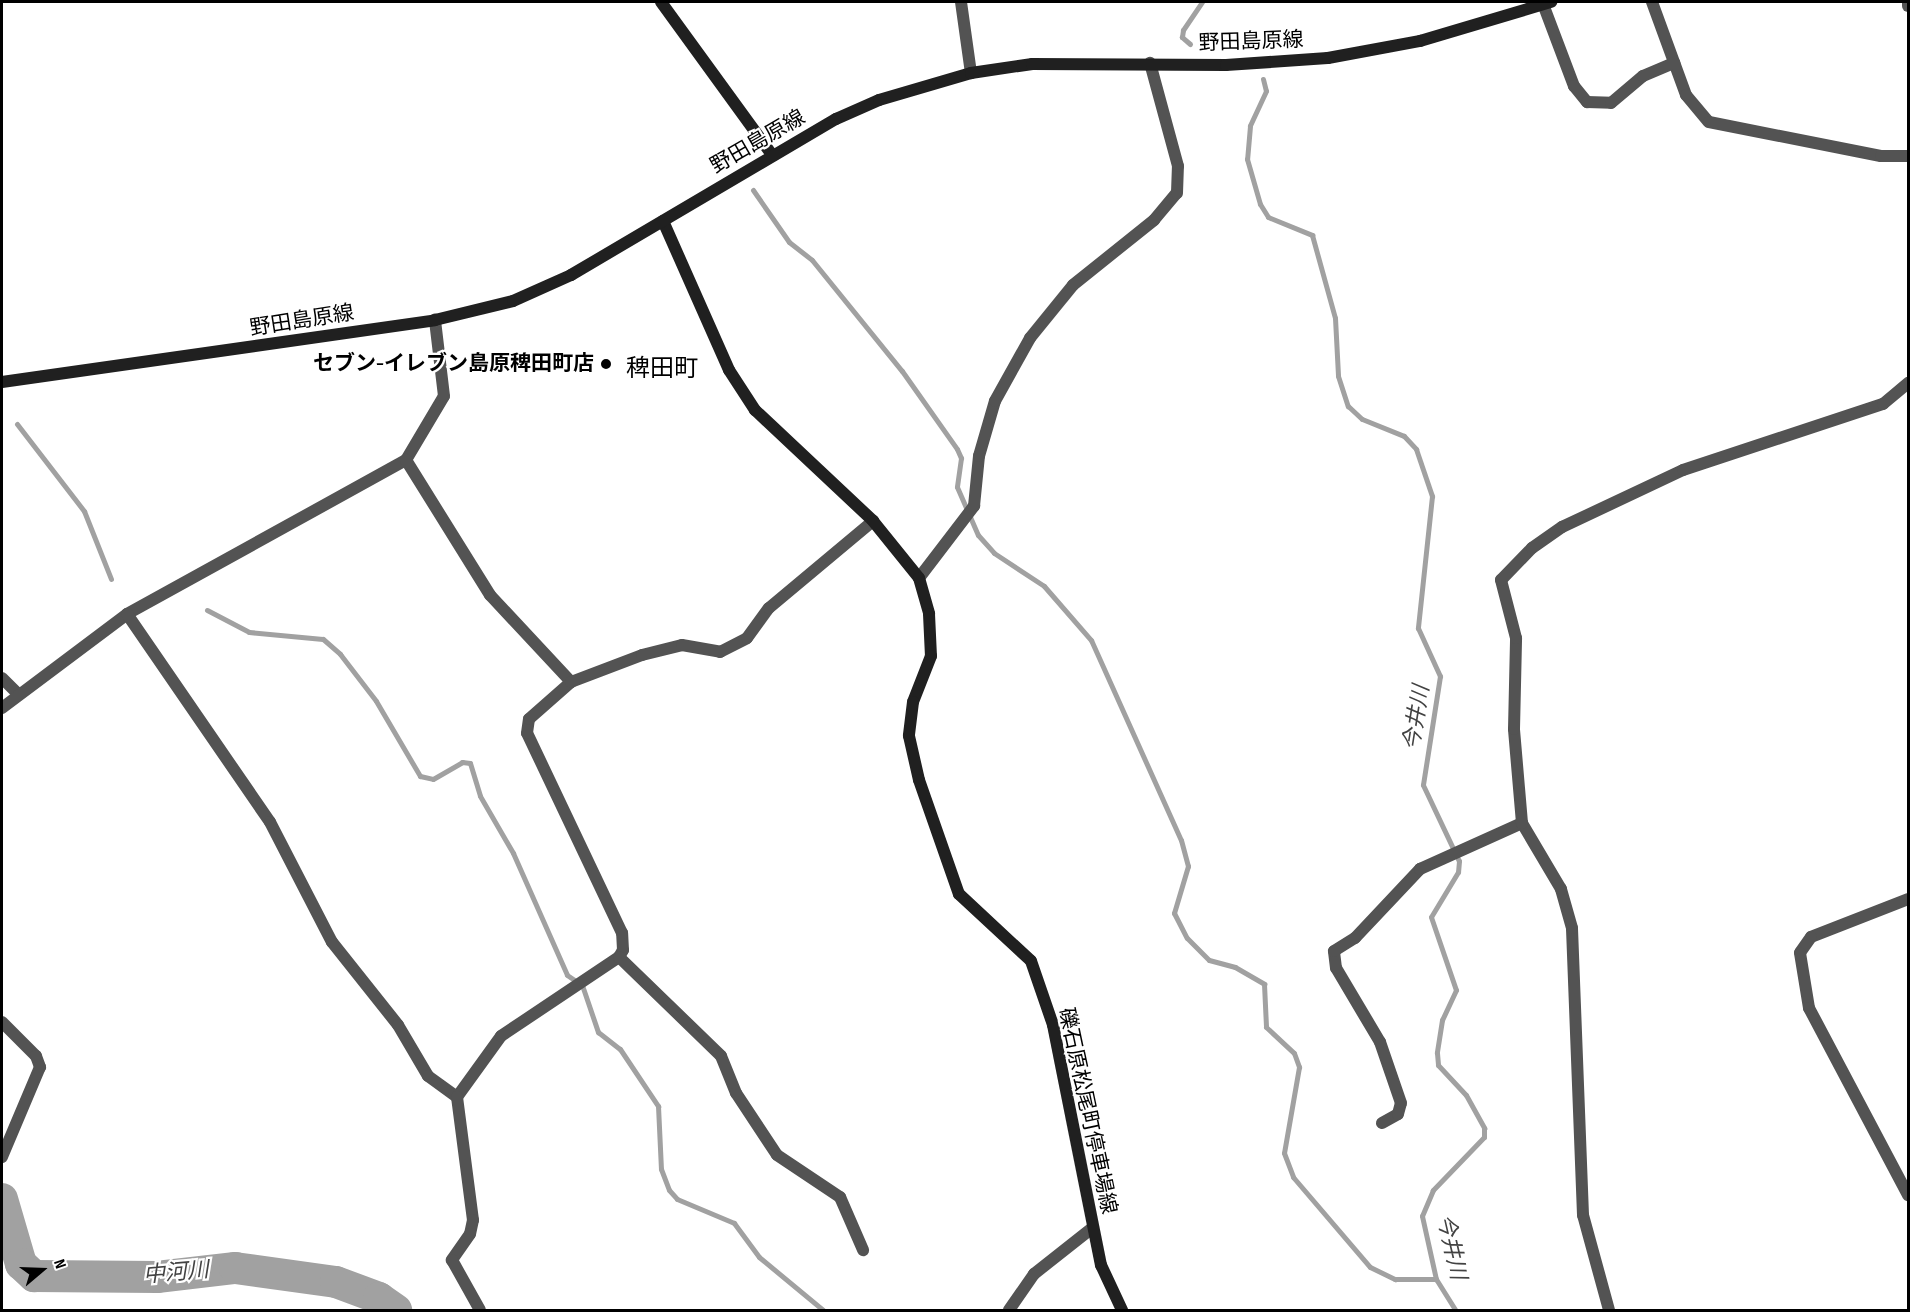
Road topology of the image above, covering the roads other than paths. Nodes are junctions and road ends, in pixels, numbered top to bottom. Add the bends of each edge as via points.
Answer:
1 (661, 2) edge
2 (961, 2) edge
3 (1652, 2) edge
4 (1908, 2) edge
5 (1547, 3) edge
6 (1908, 6) edge
7 (1150, 63) junction
8 (1674, 63) junction
9 (971, 73) junction
10 (773, 156) junction
11 (1908, 156) edge
12 (663, 221) junction
13 (435, 320) junction
14 (2, 382) edge
15 (1908, 383) edge
16 (406, 460) junction
17 (873, 521) junction
18 (919, 578) junction
19 (127, 615) junction
20 (2, 678) edge
21 (571, 682) junction
22 (18, 693) junction
23 (2, 708) edge
24 (1522, 823) junction
25 (1908, 899) edge
26 (619, 957) junction
27 (2, 1022) edge
28 (457, 1097) junction
29 (1382, 1123) dead end
30 (2, 1157) edge
31 (1908, 1195) edge
32 (1091, 1229) junction
33 (862, 1250) dead end
34 (480, 1311) edge
35 (1009, 1311) edge
36 (1122, 1311) edge
37 (1609, 1311) edge

1 - 10 main road
2 - 9 street
3 - 8 street
4 - 6 street
5 - 7 main road, 野田島原線 via 1420,41 1328,58 1226,65
5 - 8 street via 1574,86 1587,102 1611,103 1643,76
7 - 9 main road, 野田島原線 via 1032,64
7 - 18 street via 1179,166 1177,193 1154,220 1073,285 1030,338 995,401 979,456 974,506
8 - 11 street via 1686,95 1709,122 1881,156
9 - 10 main road, 野田島原線 via 879,100
10 - 12 main road, 野田島原線
12 - 13 main road, 野田島原線 via 535,293
12 - 17 main road, 礫石原松尾町停車場線 via 729,370 755,410
13 - 14 main road, 野田島原線
13 - 16 street via 444,396
15 - 24 street via 1883,404 1683,470 1571,522 1532,548 1501,580 1516,638 1514,729
16 - 19 street
16 - 21 street via 490,595
17 - 18 main road, 礫石原松尾町停車場線
17 - 21 street via 769,608 747,638 720,652 682,645 642,655
18 - 32 main road, 礫石原松尾町停車場線 via 929,614 931,656 912,702 909,736 919,780 959,894 1031,961 1053,1025
19 - 22 street
19 - 28 street via 270,822 332,942 398,1025 428,1076
20 - 22 street
21 - 26 street via 529,719 527,733 622,933
22 - 23 street
24 - 29 street via 1420,869 1355,938 1338,947 1333,955 1370,1020 1401,1103 1398,1114
24 - 37 street via 1561,889 1572,928 1583,1215
25 - 31 street via 1811,937 1800,953 1809,1008
26 - 28 street via 577,981 501,1036
26 - 33 street via 721,1056 736,1093 777,1155 840,1197
27 - 30 street via 36,1056 40,1066
28 - 34 street via 473,1220 452,1260
32 - 35 street via 1034,1274
32 - 36 main road, 礫石原松尾町停車場線 via 1101,1265

